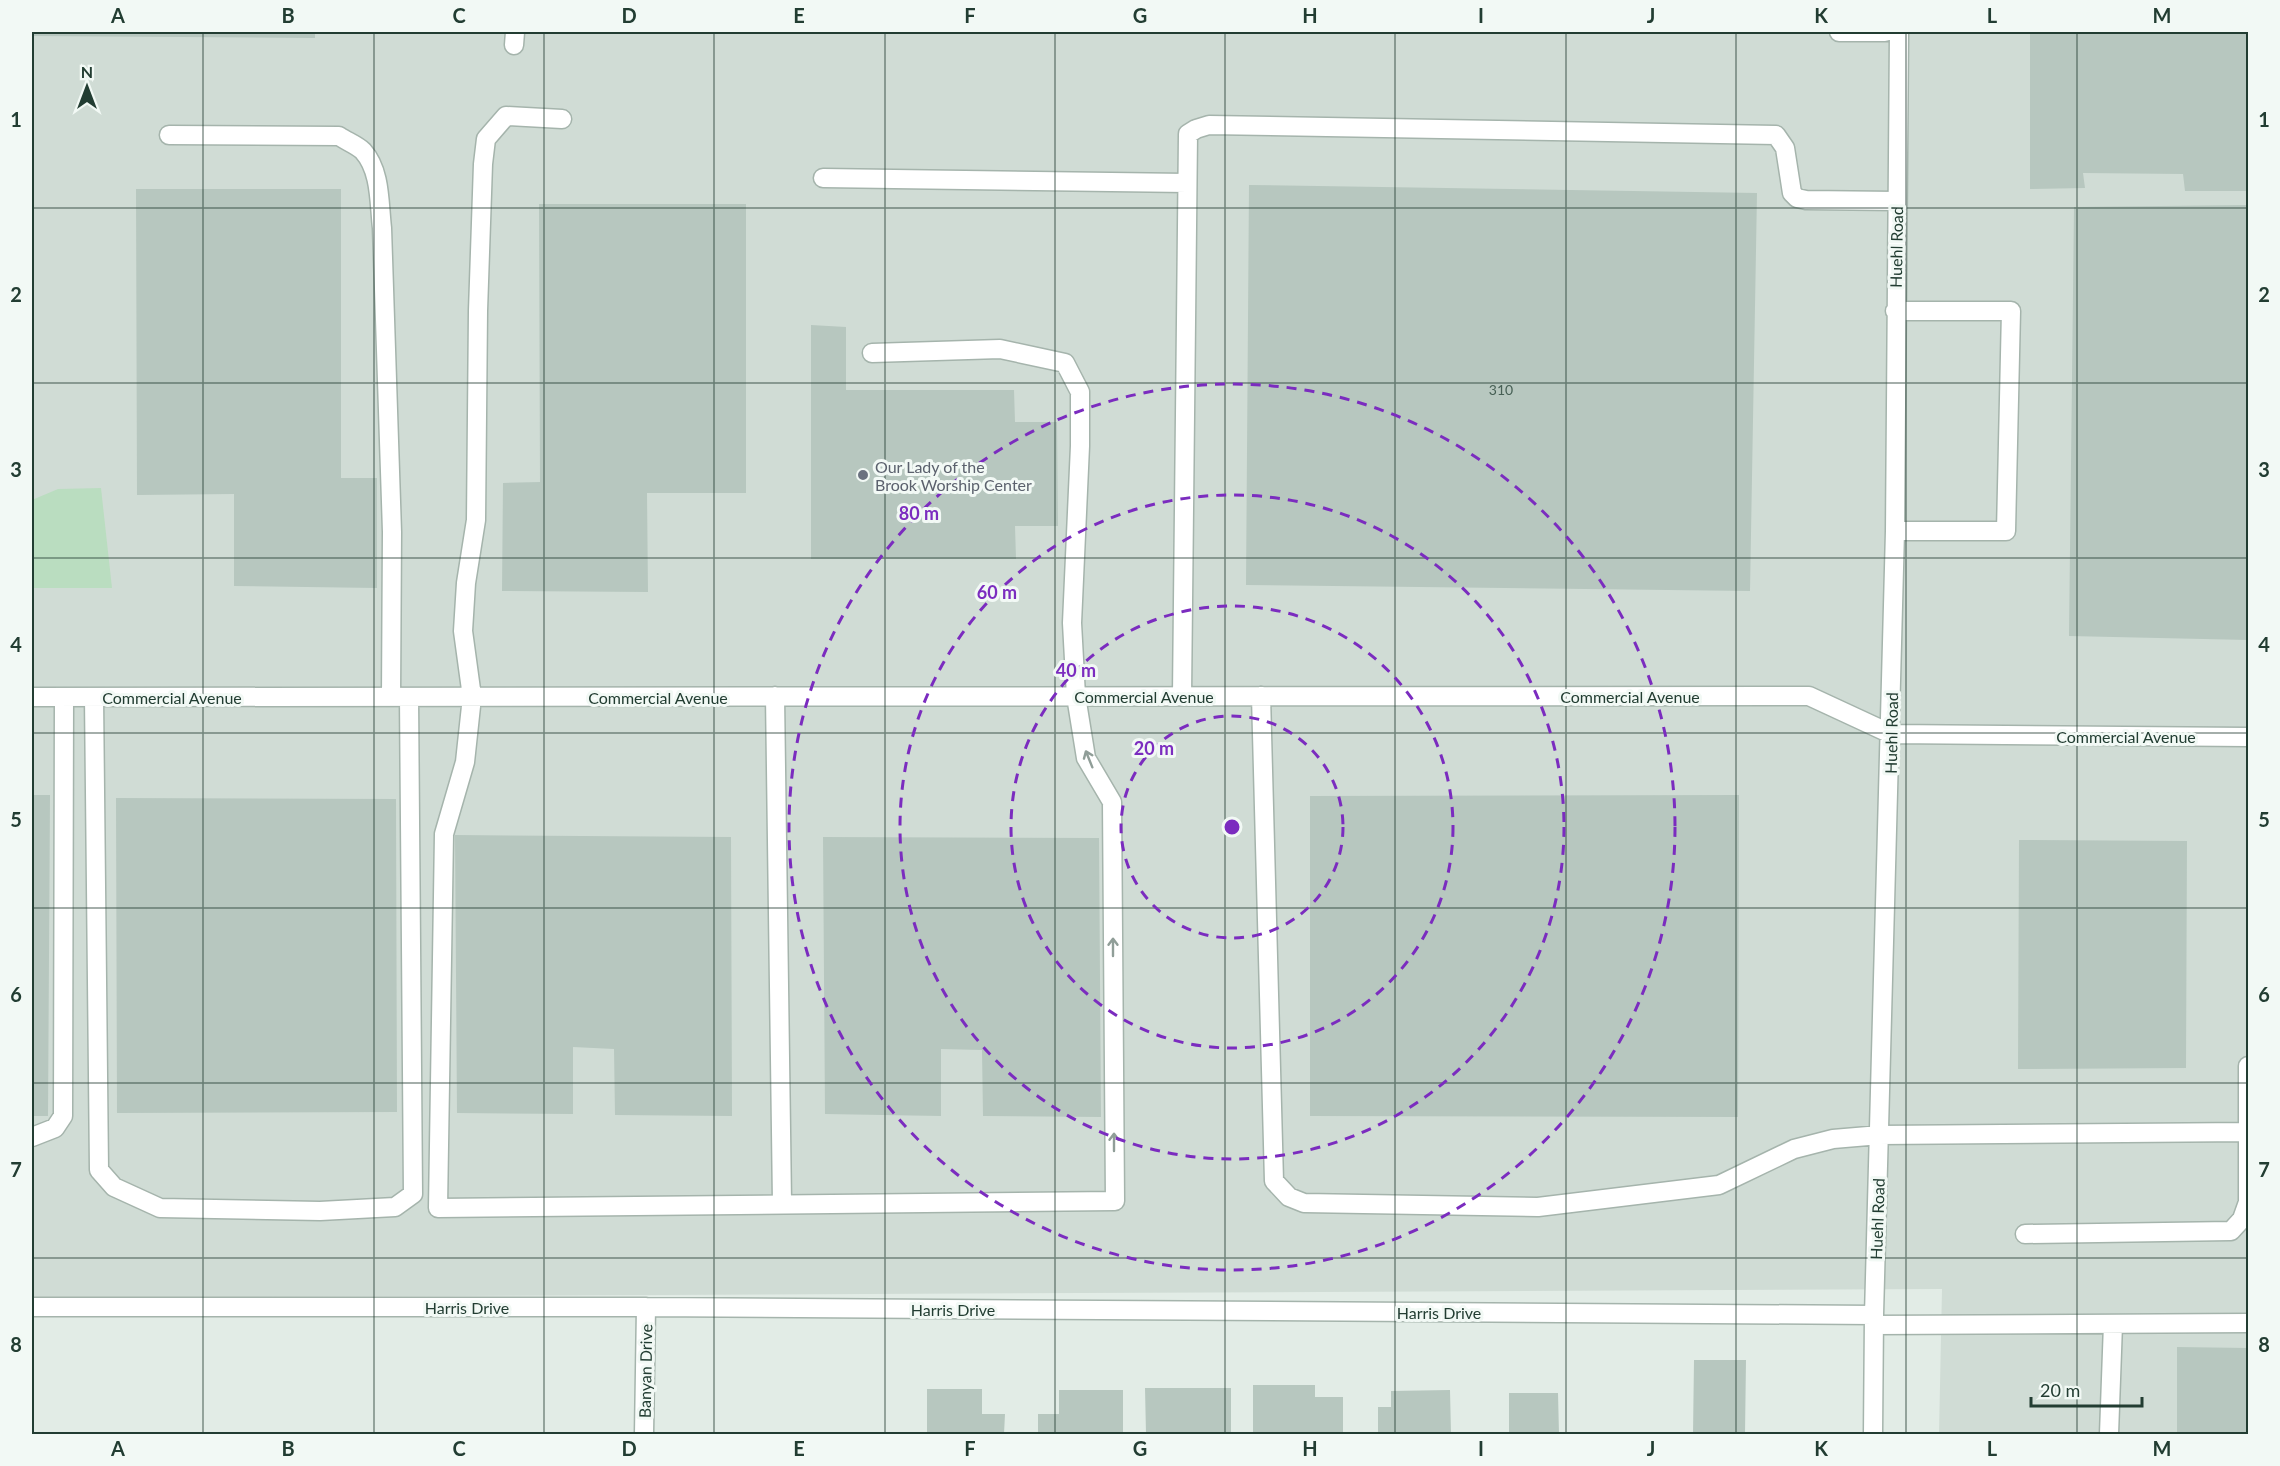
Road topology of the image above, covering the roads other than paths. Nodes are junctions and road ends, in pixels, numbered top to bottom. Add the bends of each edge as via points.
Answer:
1 (1839, 32) edge
2 (1885, 32) edge
3 (1899, 32) edge
4 (562, 119) dead end
5 (169, 135) dead end
6 (823, 178) dead end
7 (1188, 183) junction
8 (1897, 201) junction
9 (1895, 311) junction
10 (872, 353) dead end
11 (1895, 531) junction
12 (775, 696) junction
13 (1076, 696) junction
14 (1182, 696) junction
15 (1261, 696) junction
16 (32, 697) edge
17 (64, 697) junction
18 (94, 697) junction
19 (400, 697) junction
20 (472, 697) junction
21 (1891, 734) junction
22 (2248, 737) edge
23 (2248, 1066) edge
24 (2248, 1132) edge
25 (1880, 1135) junction
26 (32, 1137) edge
27 (782, 1203) junction
28 (2025, 1234) dead end
29 (32, 1307) edge
30 (646, 1307) junction
31 (1874, 1320) junction
32 (2248, 1323) edge
33 (2113, 1324) junction
34 (644, 1434) edge
35 (1873, 1434) edge
36 (2109, 1434) edge

1 - 2 street
3 - 8 street, Huehl Road
4 - 20 street via 506,116 486,139 478,311 476,519 463,631
5 - 19 street via 339,136 362,150 372,164 382,228
6 - 7 street
7 - 8 street via 1188,134 1209,125 1776,135 1785,148 1792,193 1797,198
7 - 14 street
8 - 9 street, Huehl Road
9 - 11 street, Huehl Road
9 - 11 street via 2011,311 2006,531
10 - 13 street via 1000,349 1065,363 1080,392 1072,623
11 - 21 street, Huehl Road
12 - 13 street, Commercial Avenue
12 - 20 street, Commercial Avenue
12 - 27 street
13 - 14 street, Commercial Avenue
27 -> 13 street via 1115,1201 1113,802 1086,758
14 - 15 street, Commercial Avenue
15 - 21 street, Commercial Avenue via 1809,696
15 - 25 street via 1274,1181 1288,1197 1304,1203 1538,1207 1719,1185 1794,1149
16 - 17 street, Commercial Avenue
17 - 18 street, Commercial Avenue
17 - 26 street via 63,1116 55,1128
18 - 19 street, Commercial Avenue
18 - 19 street via 99,1170 114,1187 160,1208 321,1211 396,1207 413,1194
19 - 20 street, Commercial Avenue
20 - 27 street via 465,762 444,834 438,1208
21 - 22 street, Commercial Avenue
21 - 25 street, Huehl Road
23 - 24 street
24 - 25 street
24 - 28 street via 2248,1202 2242,1219 2231,1231
25 - 31 street, Huehl Road
29 - 30 street, Harris Drive
30 - 31 street, Harris Drive
30 - 34 street, Banyan Drive
31 - 33 street, Harris Drive
31 - 35 street, Huehl Road
32 - 33 street, Harris Drive
33 - 36 street

